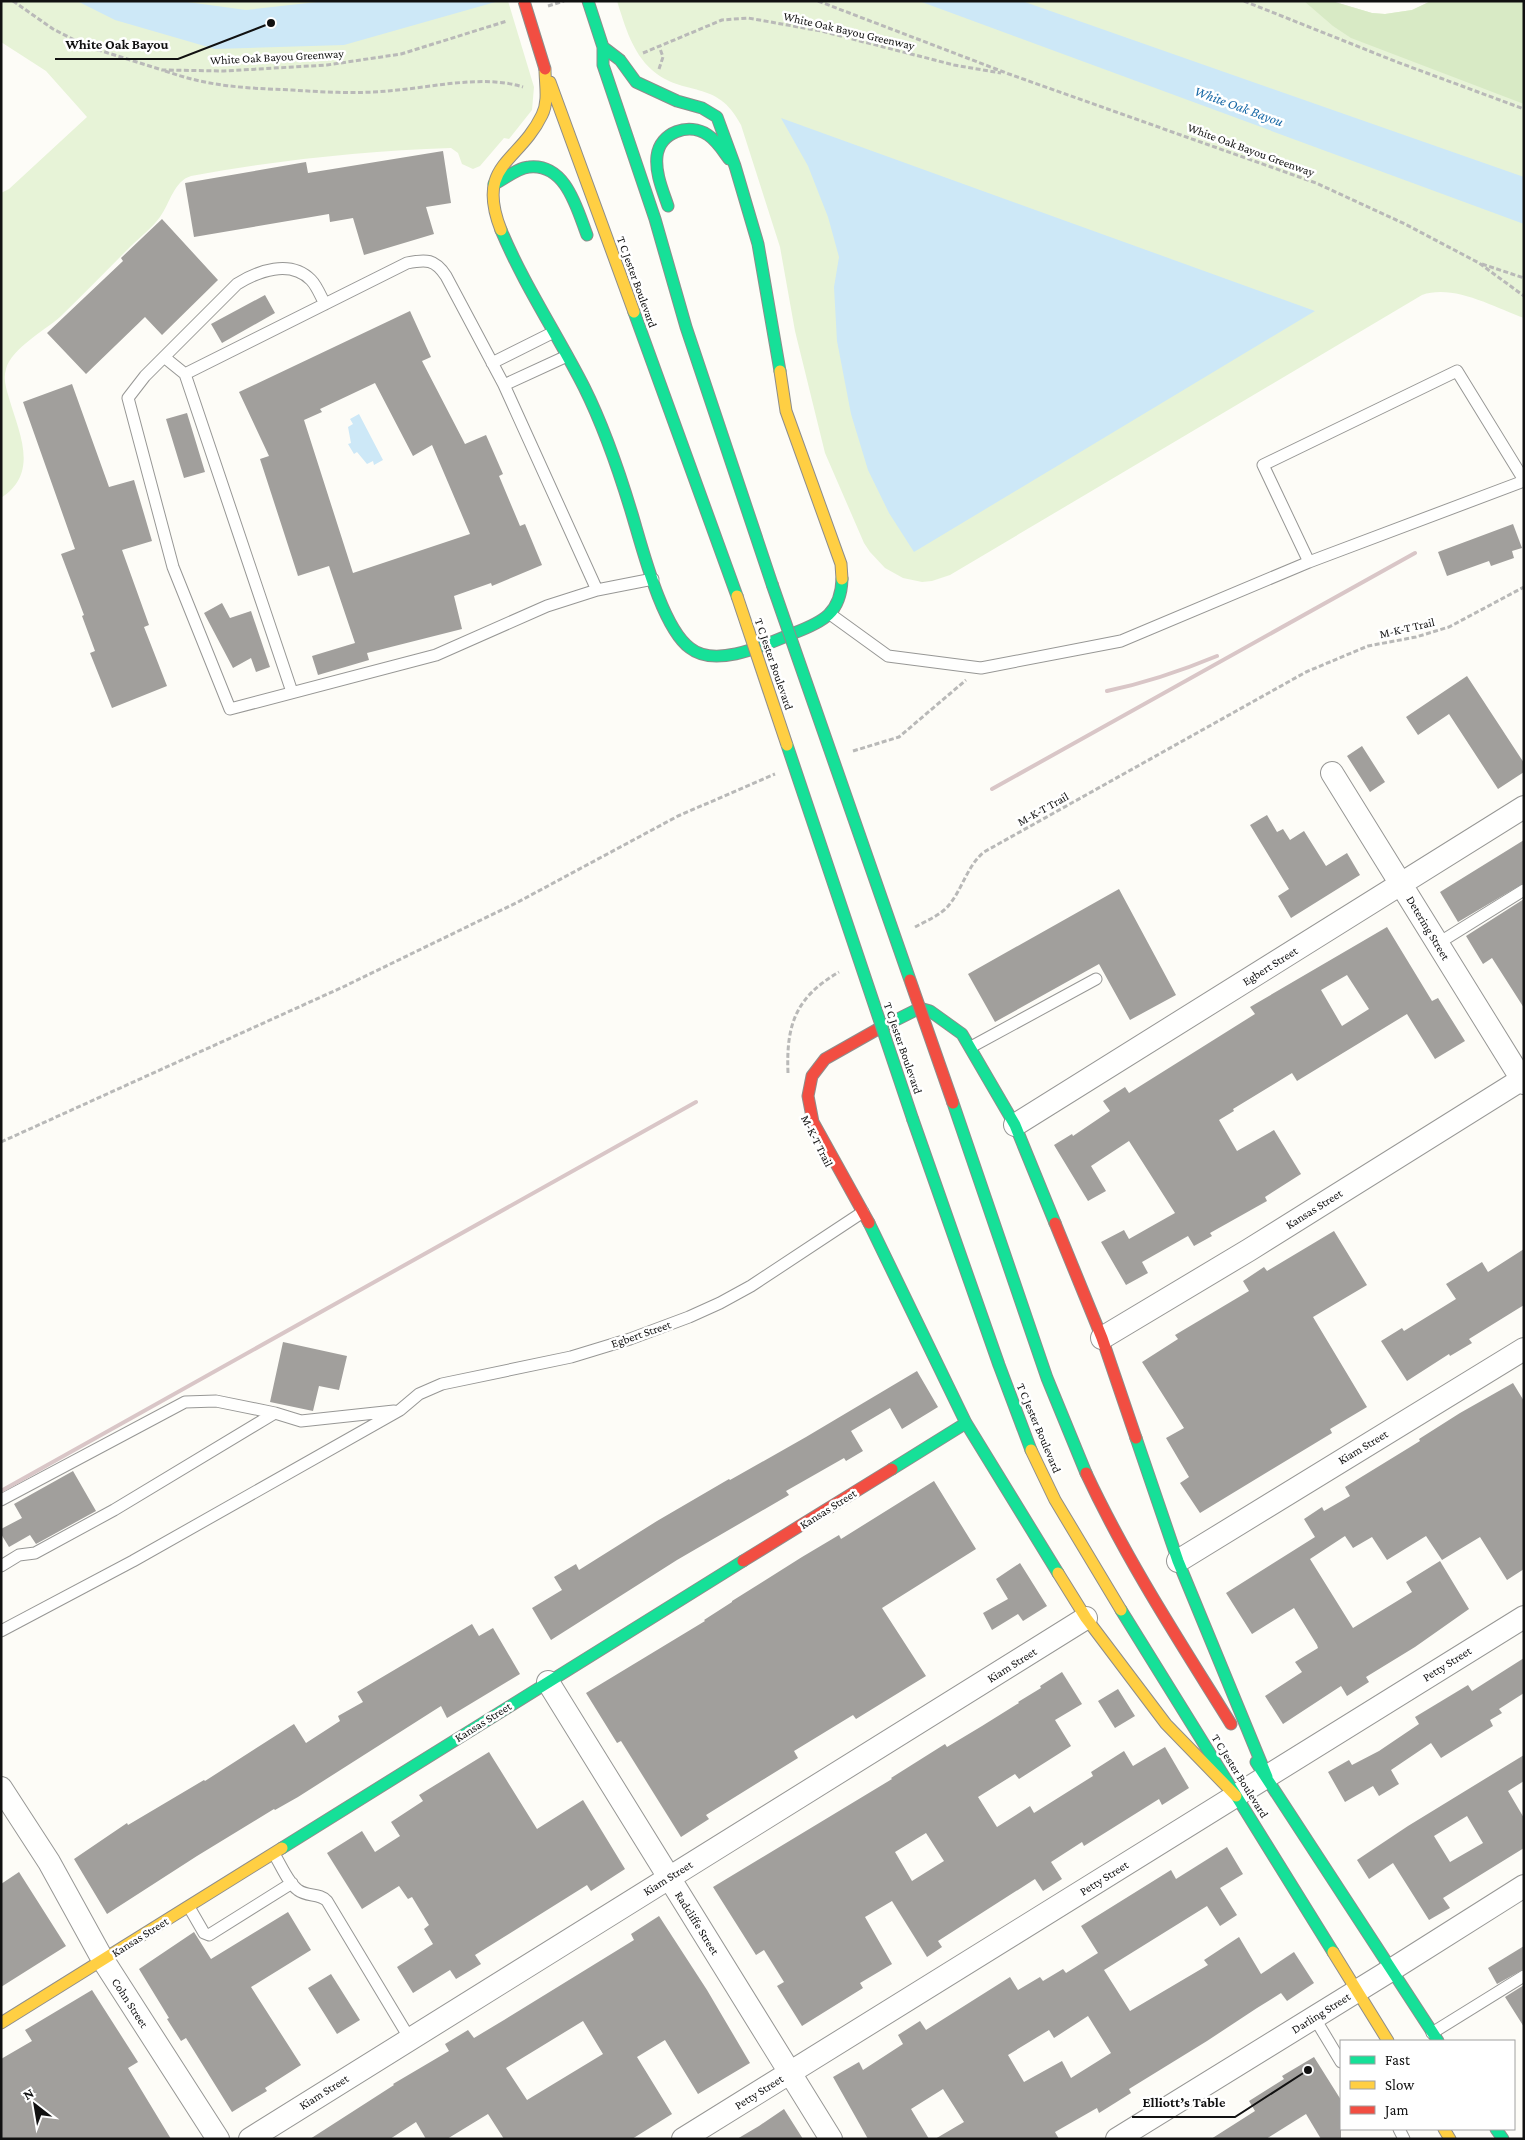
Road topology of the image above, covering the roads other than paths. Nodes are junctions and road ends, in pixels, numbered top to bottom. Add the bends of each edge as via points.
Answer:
1 (524, 1) edge
2 (588, 1) edge
3 (603, 48) junction
4 (545, 69) junction
5 (735, 166) junction
6 (494, 184) junction
7 (673, 222) dead end
8 (593, 249) dead end
9 (687, 284) dead end
10 (614, 291) dead end
11 (325, 304) junction
12 (686, 327) junction
13 (552, 333) junction
14 (649, 355) junction
15 (567, 356) junction
16 (164, 357) junction
17 (492, 363) junction
18 (185, 374) junction
19 (504, 386) junction
20 (1524, 480) edge
21 (1309, 562) junction
22 (653, 580) junction
23 (597, 590) junction
24 (830, 614) junction
25 (292, 692) junction
26 (1332, 774) dead end
27 (1524, 807) edge
28 (1401, 883) junction
29 (1524, 890) edge
30 (1437, 944) junction
31 (1096, 979) dead end
32 (971, 1047) junction
33 (1523, 1080) edge
34 (1015, 1125) junction
35 (863, 1212) junction
36 (1102, 1338) junction
37 (1524, 1349) edge
38 (400, 1410) junction
39 (275, 1413) junction
40 (966, 1423) junction
41 (1, 1500) edge
42 (1178, 1561) junction
43 (1, 1566) edge
44 (1524, 1617) edge
45 (1086, 1618) junction
46 (1, 1631) edge
47 (548, 1682) junction
48 (1267, 1777) junction
49 (1236, 1796) junction
50 (4, 1797) edge
51 (274, 1854) junction
52 (669, 1877) junction
53 (292, 1883) junction
54 (1524, 1886) edge
55 (189, 1907) junction
56 (103, 1960) junction
57 (1391, 1970) junction
58 (1524, 1976) edge
59 (1357, 1990) junction
60 (1314, 2017) junction
61 (1, 2023) edge
62 (1431, 2038) edge
63 (410, 2039) junction
64 (1387, 2040) edge
65 (1340, 2060) edge
66 (790, 2073) junction
67 (218, 2139) edge
68 (250, 2139) edge
69 (683, 2139) edge
70 (831, 2139) edge
71 (1117, 2139) edge

1 - 4 main road, T C Jester Boulevard, bridge
2 - 3 main road, T C Jester Boulevard
3 - 5 main road via 620,60 636,82 717,117
3 - 12 main road, T C Jester Boulevard via 603,65 655,219
4 - 6 main road via 544,112 536,127 503,163
4 - 14 main road, T C Jester Boulevard
5 - 7 main road via 709,136 698,130 670,133 657,156 659,177
5 - 24 main road via 758,244 786,411 841,564 842,591
6 - 8 main road via 529,167 547,169 561,177
6 - 13 main road via 492,199 497,219 529,293
9 - 12 main road
10 - 14 main road
11 - 16 lane via 312,280 301,273 288,269 262,271 237,284
11 - 17 lane via 407,263 431,262 439,266 446,276
11 - 18 lane
12 - 48 main road, T C Jester Boulevard, bridge via 1047,1378 1077,1454 1143,1581
13 - 15 main road
13 - 17 lane
14 - 49 main road, T C Jester Boulevard, bridge via 737,596 913,1120 1033,1453 1087,1556
15 - 19 lane
15 - 22 main road via 594,405 626,492
16 - 18 lane
16 - 25 lane via 128,398 173,567 230,709
17 - 19 lane
18 - 25 lane
19 - 23 lane
20 - 21 lane
20 - 21 lane via 1457,371 1263,465
21 - 24 lane via 1121,641 981,668 888,656
22 - 23 lane
22 - 24 main road via 677,636 690,649 710,657 722,658 798,632
23 - 25 lane via 547,606 436,655
26 - 28 street, Detering Street
27 - 28 street, Egbert Street
28 - 30 street, Detering Street
28 - 34 street, Egbert Street
29 - 30 lane
30 - 33 street, Detering Street
31 - 32 lane
32 - 34 main road
32 - 35 main road via 955,1027 930,1011 914,1010 853,1042 825,1059 817,1068 808,1096 813,1122
33 - 36 street, Kansas Street
34 - 36 main road
35 - 38 lane, Egbert Street via 751,1286 689,1317 571,1357 442,1384 419,1394
35 - 40 main road
36 - 42 main road
37 - 42 street, Kiam Street
38 - 39 lane via 301,1421
38 - 46 lane, Egbert Street via 133,1561
39 - 41 lane via 216,1401 185,1402
39 - 43 lane via 114,1510 36,1553 19,1555
40 - 45 main road
40 - 47 main road, Kansas Street
42 - 48 main road
44 - 48 street, Petty Street
45 - 49 main road via 1166,1724
45 - 52 street, Kiam Street
47 - 51 main road, Kansas Street
47 - 52 street, Radcliffe Street
48 - 49 street, Petty Street
48 - 57 main road, T C Jester Boulevard
49 - 59 main road, T C Jester Boulevard
49 - 66 street, Petty Street
50 - 56 street, Cohn Street via 49,1862
51 - 53 lane
51 - 55 main road, Kansas Street
52 - 63 street, Kiam Street
52 - 66 street, Radcliffe Street
53 - 55 lane via 208,1935
53 - 63 lane via 304,1894 327,1901
54 - 57 street, Darling Street
55 - 56 main road, Kansas Street
56 - 61 main road, Kansas Street
56 - 67 street, Cohn Street
57 - 59 street, Darling Street
57 - 62 main road, T C Jester Boulevard
58 - 62 lane
59 - 60 street, Darling Street
59 - 64 main road, T C Jester Boulevard
60 - 65 lane
60 - 71 street, Darling Street
63 - 68 street, Kiam Street
66 - 69 street, Petty Street
66 - 70 street, Radcliffe Street

